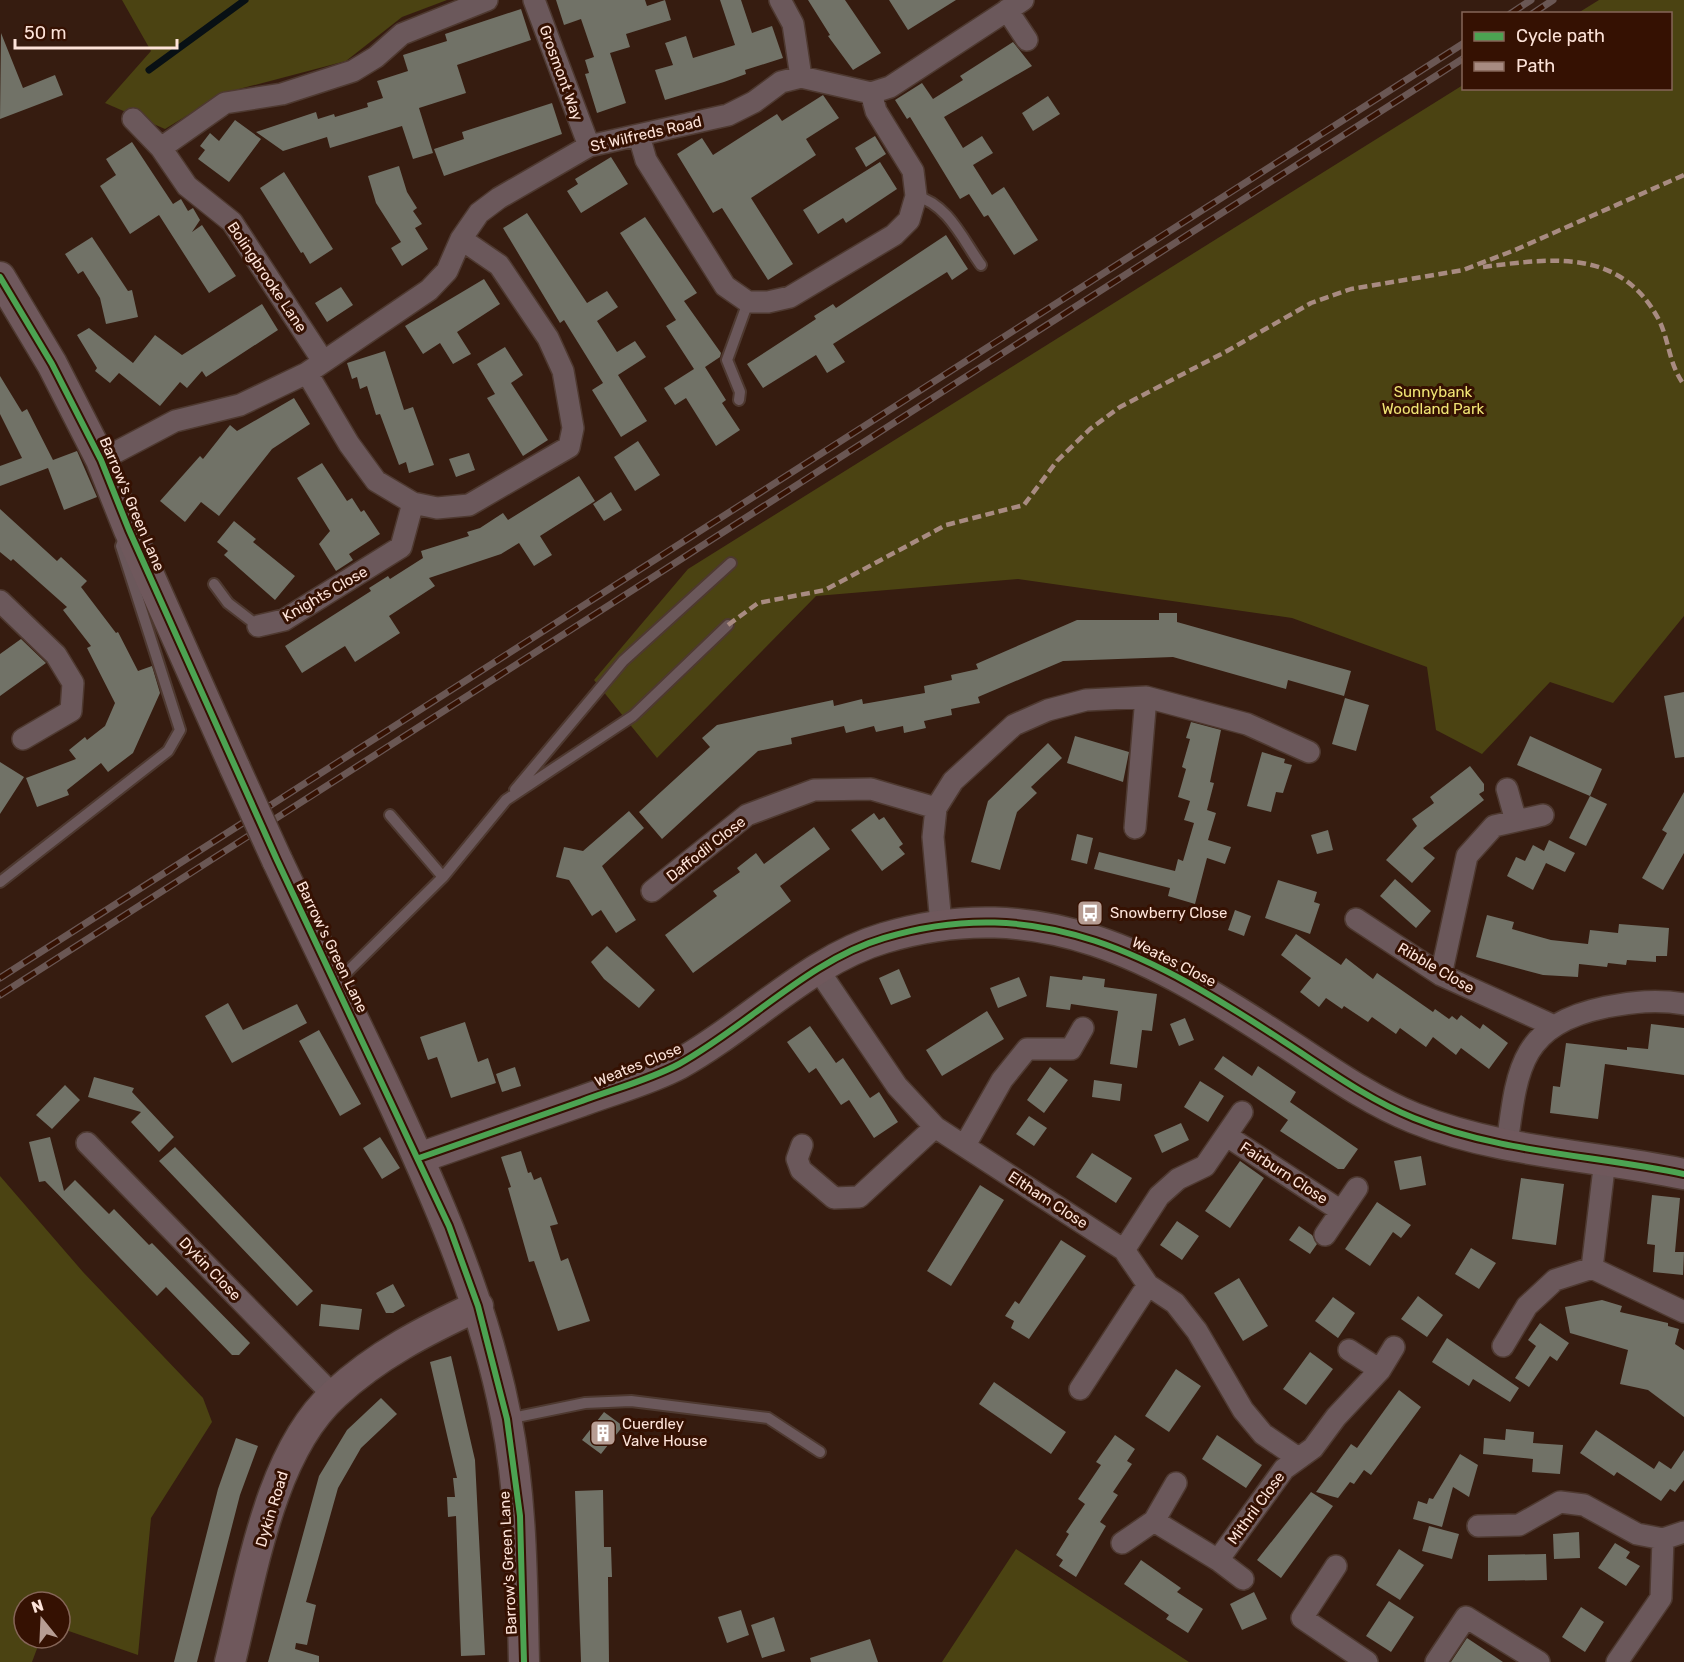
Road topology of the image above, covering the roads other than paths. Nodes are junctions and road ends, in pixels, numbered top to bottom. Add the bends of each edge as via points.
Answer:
1 (488, 0) edge
2 (534, 0) edge
3 (780, 0) edge
4 (1015, 5) edge
5 (1027, 40) dead end
6 (801, 77) junction
7 (871, 93) junction
8 (133, 119) dead end
9 (639, 136) junction
10 (589, 146) junction
11 (161, 148) junction
12 (916, 196) junction
13 (461, 239) junction
14 (981, 265) dead end
15 (0, 277) edge
16 (748, 302) junction
17 (315, 367) junction
18 (739, 400) dead end
19 (101, 460) junction
20 (413, 503) junction
21 (129, 530) junction
22 (731, 563) dead end
23 (214, 584) dead end
24 (3, 609) edge
25 (258, 626) joint
26 (728, 626) dead end
27 (1146, 697) junction
28 (23, 740) dead end
29 (1309, 752) dead end
30 (1507, 789) dead end
31 (506, 800) junction
32 (936, 808) junction
33 (390, 815) dead end
34 (1543, 815) dead end
35 (1515, 820) junction
36 (1135, 828) dead end
37 (443, 877) junction
38 (0, 882) edge
39 (652, 891) dead end
40 (1356, 919) dead end
41 (941, 924) junction
42 (817, 968) junction
43 (1441, 975) junction
44 (336, 983) junction
45 (1684, 1002) edge
46 (1552, 1025) junction
47 (1083, 1028) dead end
48 (1242, 1112) dead end
49 (936, 1127) junction
50 (1227, 1136) junction
51 (87, 1143) dead end
52 (802, 1145) dead end
53 (965, 1145) junction
54 (1507, 1145) junction
55 (419, 1158) junction
56 (1605, 1160) junction
57 (1684, 1174) edge
58 (1357, 1188) dead end
59 (1341, 1211) junction
60 (1325, 1235) dead end
61 (1124, 1250) junction
62 (1592, 1268) junction
63 (1148, 1285) junction
64 (478, 1306) junction
65 (1684, 1312) edge
66 (1503, 1346) dead end
67 (1394, 1347) dead end
68 (1348, 1350) dead end
69 (1380, 1370) junction
70 (1080, 1389) dead end
71 (333, 1395) junction
72 (507, 1419) junction
73 (820, 1452) dead end
74 (1298, 1458) junction
75 (1176, 1483) dead end
76 (1155, 1521) junction
77 (1478, 1526) dead end
78 (1684, 1532) edge
79 (1663, 1539) junction
80 (1122, 1544) dead end
81 (1218, 1560) junction
82 (1336, 1566) dead end
83 (1243, 1579) dead end
84 (230, 1662) edge
85 (524, 1662) edge
86 (1368, 1662) edge
87 (1436, 1662) edge
88 (1539, 1662) edge
89 (1617, 1662) edge

1 - 11 street via 402,34 353,71 282,93 225,103
2 - 10 street, Grosmont Way
3 - 6 street via 793,24
4 - 5 street
4 - 7 street via 890,87
6 - 7 street
6 - 9 street, St Wilfreds Road via 781,82 728,115
7 - 12 street via 876,111 913,171
8 - 11 street, Bolingbrooke Lane
9 - 10 street, St Wilfreds Road
9 - 16 street via 646,160 725,286
10 - 13 street, St Wilfreds Road via 499,198 479,213
11 - 17 street, Bolingbrooke Lane via 187,186 232,222
12 - 14 lane via 941,208
12 - 16 street via 909,220 894,235 790,297
13 - 17 street, St Wilfreds Road via 447,271 429,290
13 - 20 street via 498,265 548,338 563,371 573,428 569,447 470,506 437,508
15 - 19 street, Barrow's Green Lane via 52,364
16 - 18 lane via 726,360 740,392
17 - 19 street, St Wilfreds Road via 240,405 175,421
17 - 20 street, Bolingbrooke Lane via 350,444 376,481
19 - 21 street, Barrow's Green Lane
20 - 25 street, Knights Close via 401,547 284,620
21 - 38 lane via 121,546 180,730 168,751
21 - 44 street, Barrow's Green Lane, bridge
22 - 31 lane via 623,661
23 - 25 lane, Knights Close via 228,603
24 - 28 street via 56,655 73,683 71,711
26 - 31 lane via 633,716
27 - 29 street via 1247,724
27 - 32 street via 1086,700 1048,710 1014,725 952,781
27 - 36 street
30 - 35 street
31 - 37 lane
32 - 39 street, Daffodil Close via 871,789 814,790 747,815
32 - 41 street via 933,837
33 - 37 lane
34 - 35 street
35 - 43 street via 1494,826 1467,856
37 - 44 lane
40 - 43 street, Ribble Close
41 - 42 street, Weates Close via 884,938
41 - 54 street, Weates Close via 986,922 1029,926 1076,933 1131,952 1216,997 1362,1092 1412,1117
42 - 49 street, Eltham Close via 897,1086
42 - 55 street, Weates Close via 718,1042 674,1066
43 - 46 street, Ribble Close
44 - 55 street, Barrow's Green Lane
45 - 46 street via 1634,1002
46 - 54 street via 1535,1044 1515,1083
47 - 53 street via 1071,1049 1027,1049 1002,1080
48 - 50 street, Fairburn Close
49 - 52 street via 859,1197 834,1198 801,1170 797,1159
49 - 53 street, Eltham Close
50 - 59 street, Fairburn Close
50 - 61 street, Fairburn Close via 1205,1166 1178,1179 1159,1196
51 - 71 street, Dykin Close
53 - 61 street, Eltham Close
54 - 56 street, Weates Close
55 - 64 street, Barrow's Green Lane
56 - 57 street, Weates Close
56 - 62 street
58 - 59 street, Fairburn Close
59 - 60 street, Fairburn Close
61 - 63 street, Eltham Close
62 - 65 street
62 - 66 street via 1555,1280 1527,1306
63 - 70 street
63 - 74 street, Eltham Close via 1176,1303 1243,1410 1263,1434
64 - 71 street, Dykin Road via 417,1334
64 - 72 street, Barrow's Green Lane
67 - 69 street, Mithril Close
68 - 69 street
69 - 74 street, Mithril Close via 1313,1448
71 - 84 street, Dykin Road via 288,1458 273,1496
72 - 73 lane via 585,1403 631,1401 768,1418
72 - 85 street, Barrow's Green Lane via 520,1516
74 - 81 street, Mithril Close via 1284,1468
75 - 76 street
76 - 80 street
76 - 81 street, Mithril Close
77 - 79 street via 1519,1525 1560,1502 1584,1505 1637,1534
78 - 79 street
79 - 89 street via 1661,1598
81 - 83 street, Mithril Close
82 - 86 street via 1302,1618
87 - 88 street via 1466,1617

